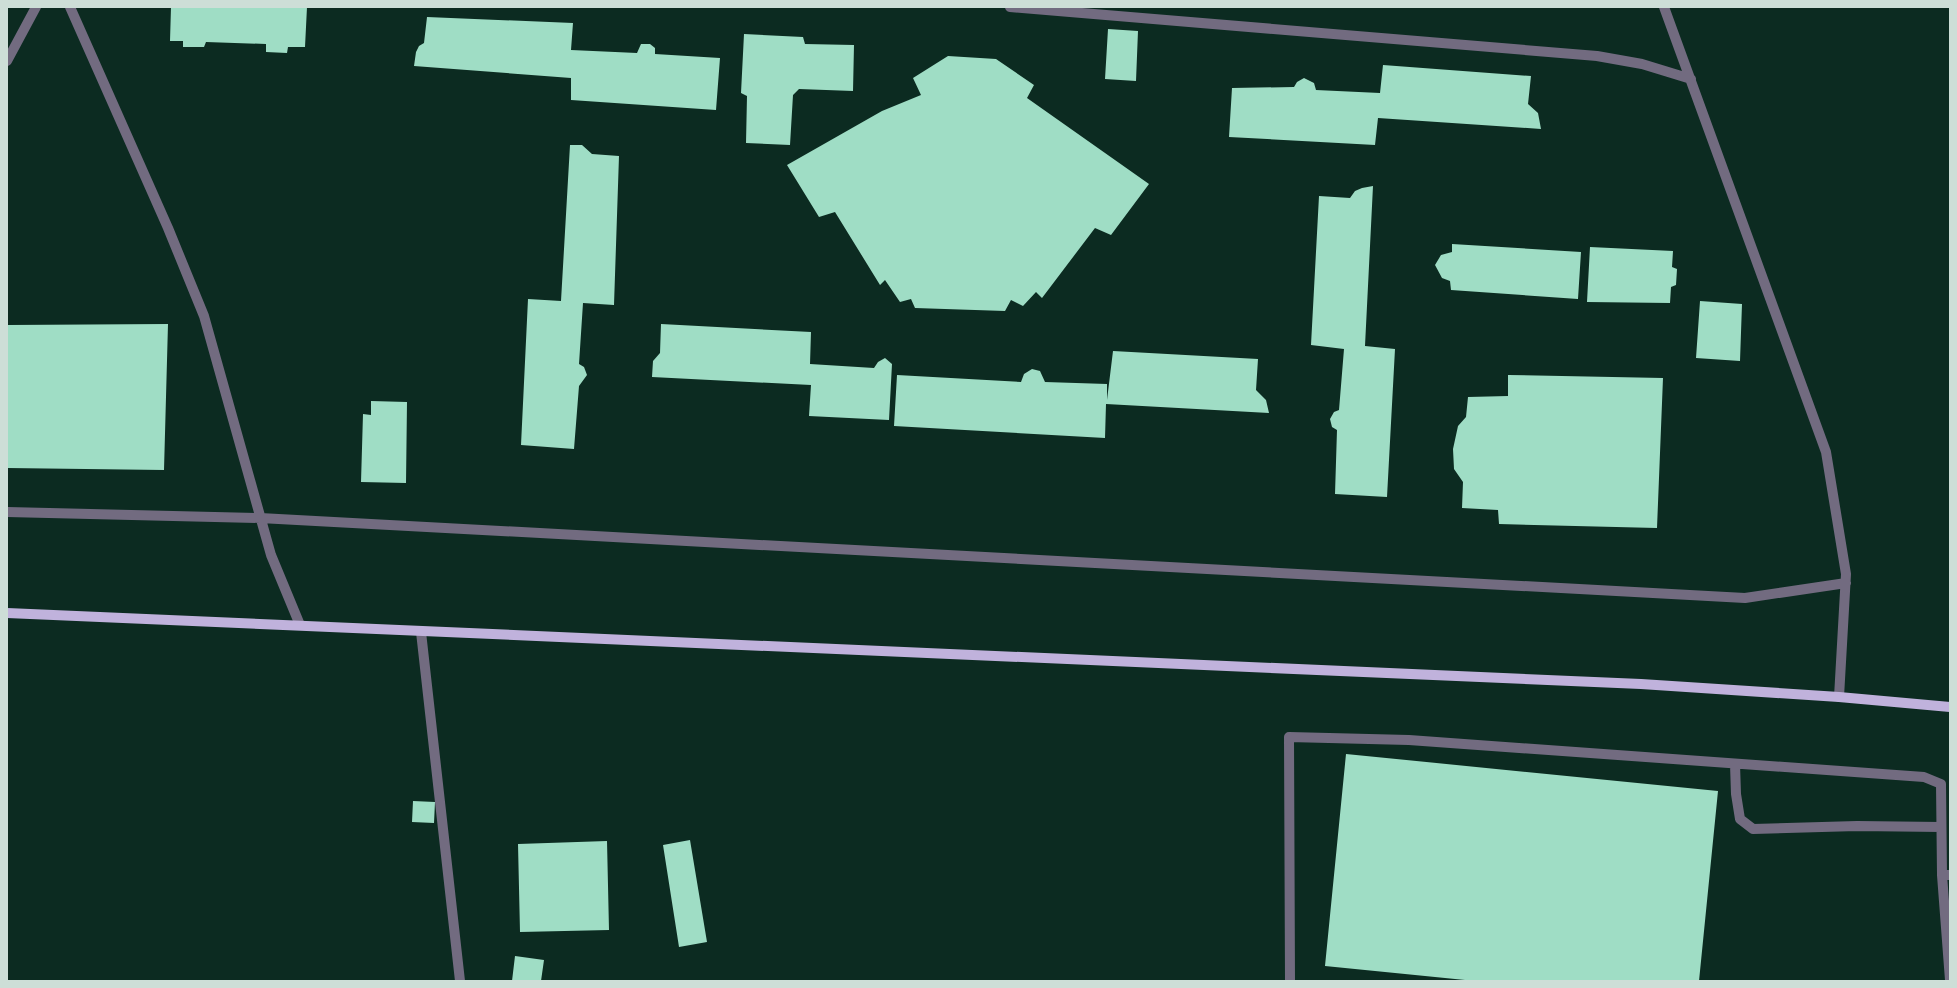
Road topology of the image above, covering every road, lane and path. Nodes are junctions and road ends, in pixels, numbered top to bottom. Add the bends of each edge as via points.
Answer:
1 (36, 7) edge
2 (70, 7) edge
3 (1010, 7) edge
4 (1664, 7) edge
5 (7, 61) edge
6 (1691, 79) junction
7 (7, 512) edge
8 (260, 518) junction
9 (1846, 583) junction
10 (7, 613) edge
11 (300, 626) junction
12 (421, 632) junction
13 (1839, 697) junction
14 (1950, 707) edge
15 (1735, 764) junction
16 (1941, 826) junction
17 (1946, 875) edge
18 (1950, 980) edge
19 (460, 981) edge
20 (1290, 981) edge

1 - 5 street
2 - 8 street via 204,316
3 - 6 street via 1597,56 1642,64
4 - 6 street
6 - 9 street via 1826,452
7 - 8 street
8 - 9 street via 1745,598
8 - 11 street via 271,555
9 - 13 street
10 - 11 main road
11 - 12 main road
12 - 13 main road via 1633,683
12 - 19 street
13 - 14 main road
15 - 16 street via 1924,777 1941,784
15 - 16 street via 1740,819 1753,829
15 - 20 street via 1409,740 1289,737
16 - 17 street
17 - 18 street

